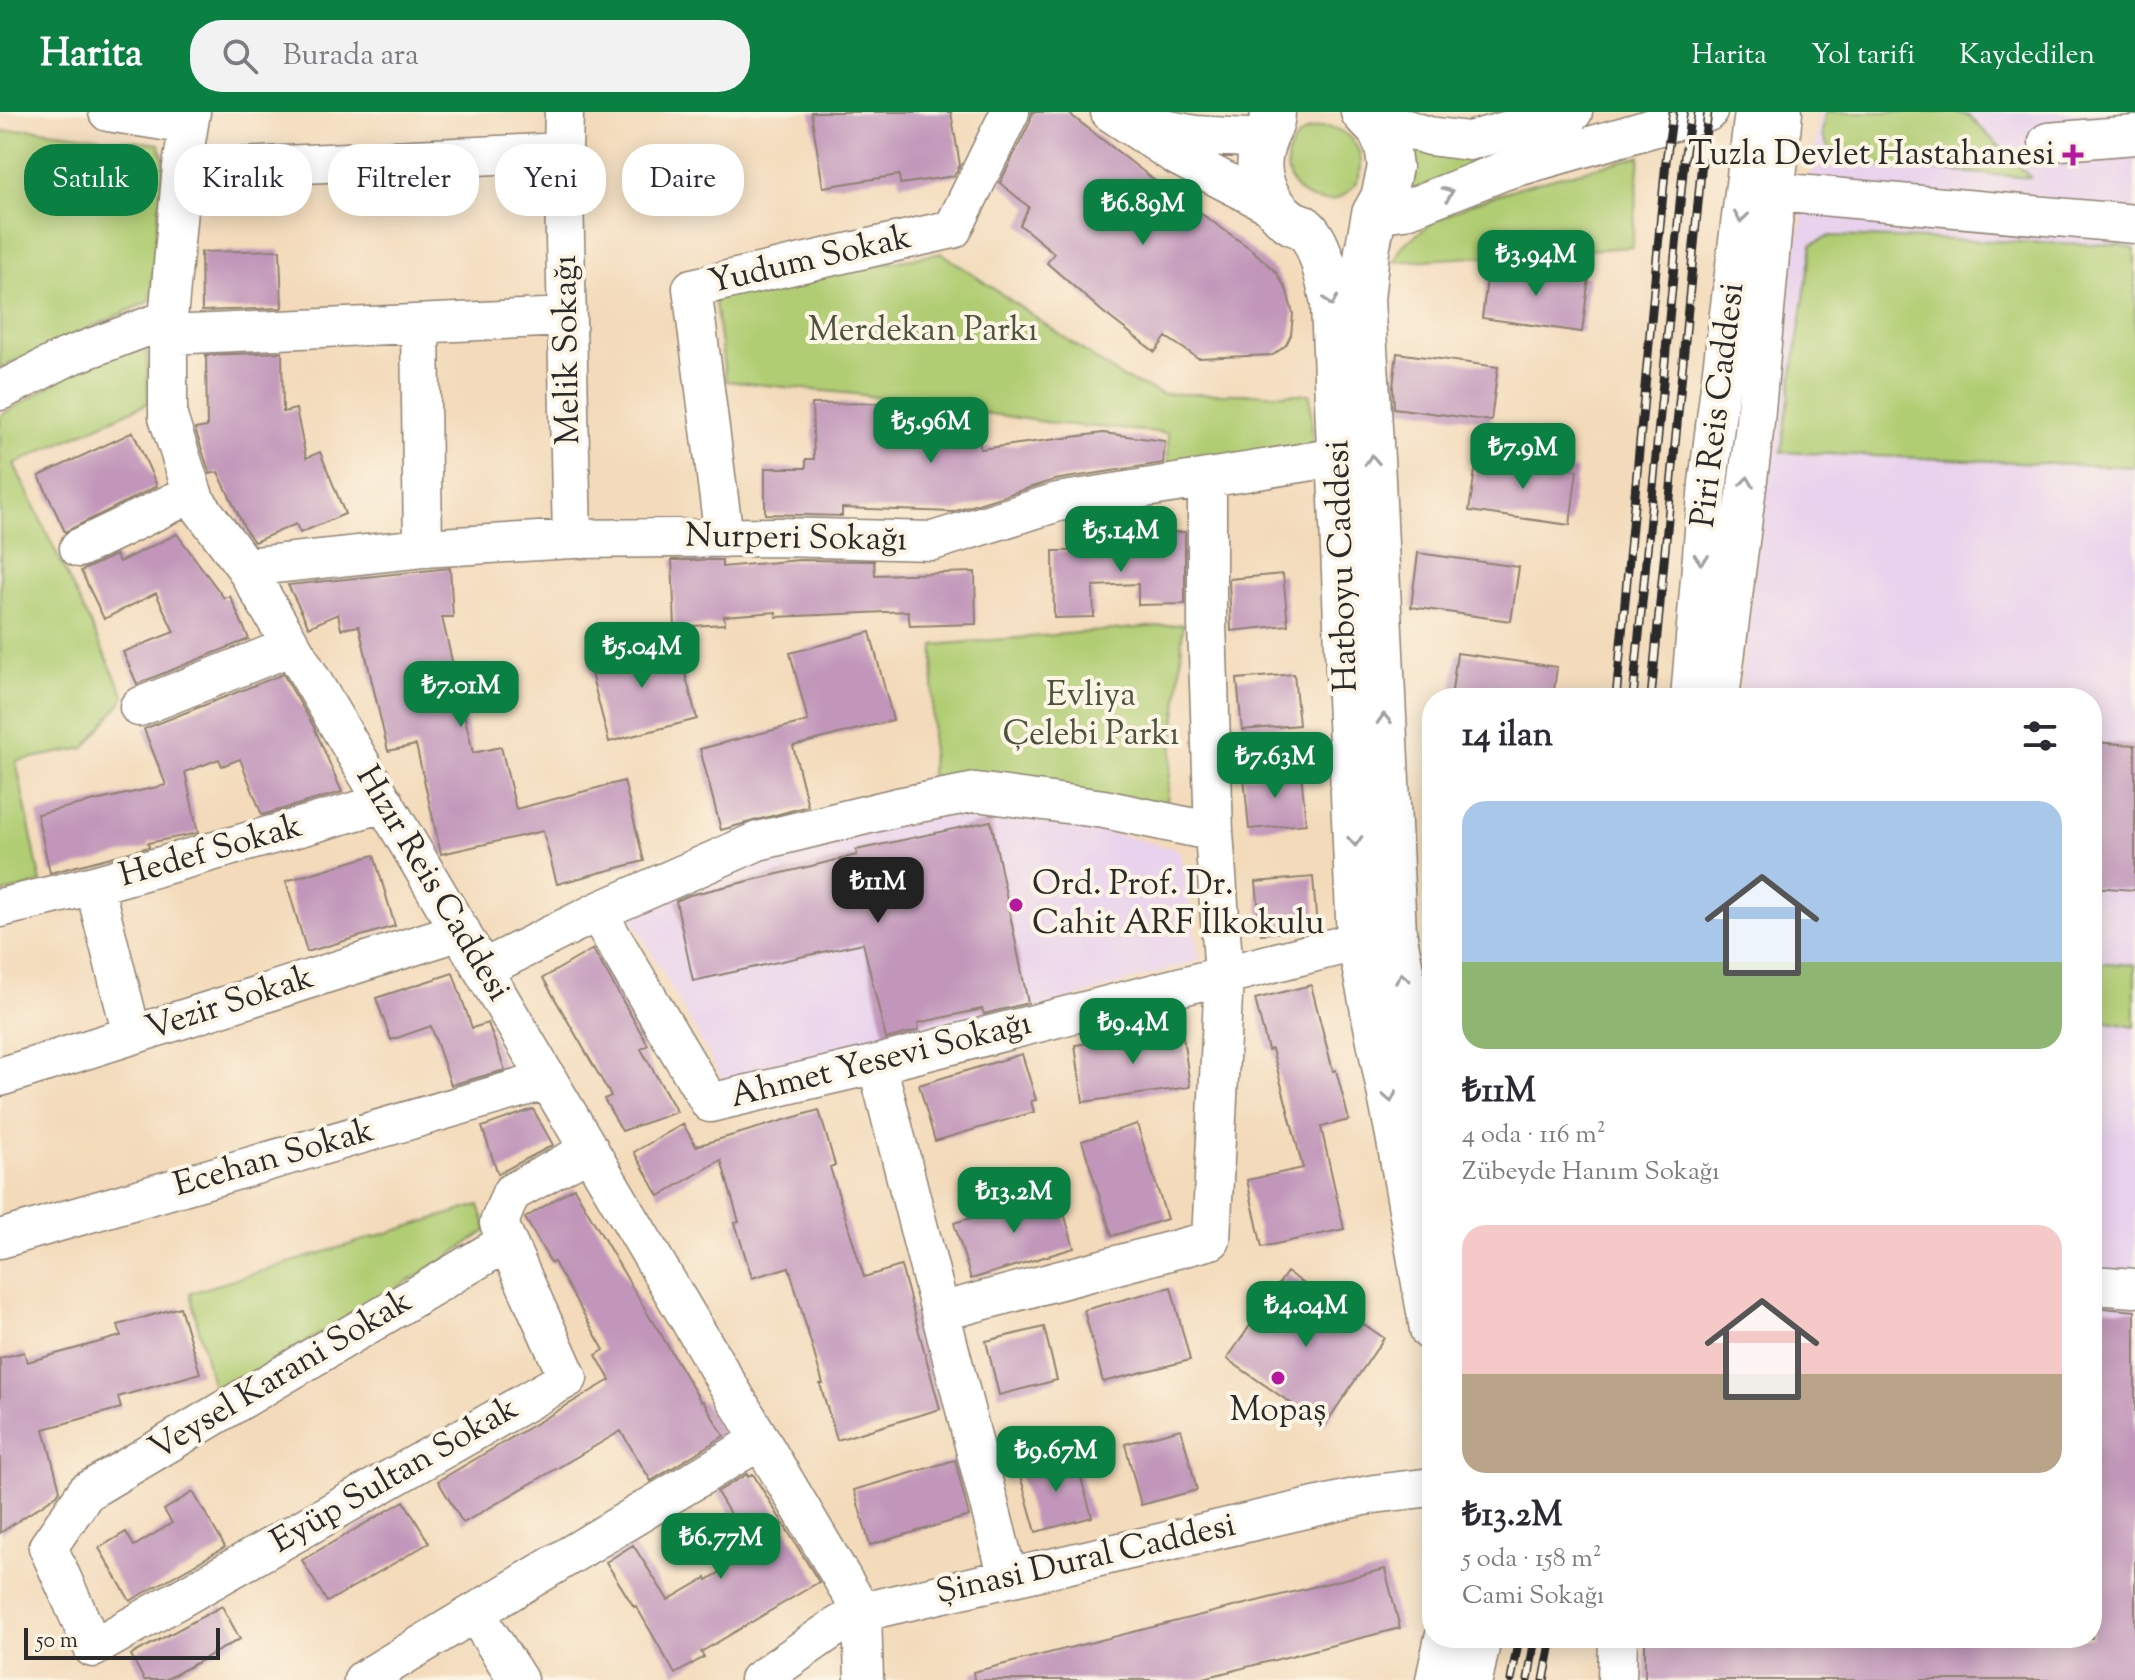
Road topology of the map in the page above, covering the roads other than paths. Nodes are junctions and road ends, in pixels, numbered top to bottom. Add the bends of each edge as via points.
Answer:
1 (108, 112) edge
2 (564, 112) edge
3 (1010, 112) edge
4 (1573, 112) edge
5 (1708, 112) edge
6 (1754, 112) edge
7 (1783, 112) edge
8 (1366, 114) edge
9 (1115, 116) edge
10 (189, 118) edge
11 (1274, 122) edge
12 (2135, 135) edge
13 (2048, 142) dead end
14 (185, 144) edge
15 (563, 144) edge
16 (495, 155) edge
17 (312, 164) edge
18 (1776, 192) junction
19 (1374, 214) junction
20 (178, 216) edge
21 (565, 216) edge
22 (1292, 219) junction
23 (2135, 224) edge
24 (567, 317) junction
25 (420, 325) junction
26 (168, 327) junction
27 (0, 391) edge
28 (1338, 457) junction
29 (1207, 479) junction
30 (193, 493) junction
31 (724, 538) junction
32 (572, 539) junction
33 (79, 548) dead end
34 (423, 548) junction
35 (245, 567) junction
36 (292, 646) junction
37 (1691, 688) edge
38 (1721, 688) edge
39 (139, 707) dead end
40 (385, 803) junction
41 (1214, 832) junction
42 (94, 885) junction
43 (0, 908) edge
44 (597, 912) junction
45 (461, 931) junction
46 (1359, 941) junction
47 (483, 969) junction
48 (1224, 976) junction
49 (132, 1035) junction
50 (877, 1064) junction
51 (0, 1077) edge
52 (548, 1080) junction
53 (1422, 1084) edge
54 (590, 1150) junction
55 (0, 1239) edge
56 (507, 1242) junction
57 (1422, 1272) edge
58 (2102, 1286) edge
59 (2135, 1288) edge
60 (940, 1312) junction
61 (761, 1440) junction
62 (1422, 1488) edge
63 (1008, 1578) junction
64 (862, 1612) junction
65 (475, 1613) junction
66 (93, 1648) joint
67 (1445, 1648) edge
68 (1477, 1648) edge
69 (1618, 1648) edge
70 (363, 1680) edge
71 (518, 1680) edge
72 (759, 1680) edge
73 (864, 1680) edge
74 (1438, 1680) edge
75 (1470, 1680) edge
76 (1617, 1680) edge

1 - 10 street
2 - 15 street, Melik Sokağı
3 - 31 street, Yudum Sokak via 953,229 692,288
4 - 8 street via 1469,141 1429,136
19 -> 5 street via 1404,210 1503,171
6 -> 37 street, Piri Reis Caddesi via 1708,483
7 - 18 street, Piri Reis Caddesi
8 - 19 main road, Hatboyu Caddesi via 1380,130 1390,167
9 - 11 street via 1195,135
9 - 22 street
10 - 14 street, Hızır Reis Caddesi
11 - 22 main road, Hatboyu Caddesi via 1259,161 1261,178 1267,195
12 - 13 street
16 - 17 street
18 - 23 street
38 -> 18 street, Piri Reis Caddesi via 1754,432
19 - 22 main road via 1358,224 1324,231
53 -> 19 main road, Hatboyu Caddesi via 1394,932 1362,300
20 - 26 street, Hızır Reis Caddesi
21 - 24 street, Melik Sokağı
22 -> 28 main road, Hatboyu Caddesi via 1318,250 1333,303
24 - 25 street
24 - 32 street, Melik Sokağı
25 - 26 street
25 - 34 street
26 - 27 street via 67,357
26 - 30 street, Hızır Reis Caddesi via 168,417
28 - 29 street, Nurperi Sokağı
28 -> 46 main road, Hatboyu Caddesi
29 - 31 street, Nurperi Sokağı via 1058,502 933,541
29 - 41 street
30 - 33 street
30 - 35 street, Hızır Reis Caddesi
31 - 32 street, Nurperi Sokağı
32 - 34 street, Nurperi Sokağı
34 - 35 street, Nurperi Sokağı
35 - 36 street, Hızır Reis Caddesi
36 - 39 street
36 - 40 street, Hızır Reis Caddesi
40 - 42 street, Hedef Sokak
40 - 45 street, Hızır Reis Caddesi
41 - 44 street via 1104,809 976,792 758,841
41 - 48 street
42 - 43 street
42 - 49 street, Hedef Sokak
44 - 47 street
44 - 50 street, Ahmet Yesevi Sokağı via 710,1103
45 - 47 street, Hızır Reis Caddesi
45 - 49 street, Vezir Sokak
46 - 48 street, Ahmet Yesevi Sokağı
46 -> 57 main road, Hatboyu Caddesi
47 - 52 street, Hızır Reis Caddesi
48 - 50 street, Ahmet Yesevi Sokağı
48 - 60 street via 1211,1240
49 - 51 street, Vezir Sokak
50 - 60 street
52 - 54 street, Hızır Reis Caddesi
52 - 55 street, Ecehan Sokak
54 - 56 street via 511,1193 499,1223
54 - 61 street, Hızır Reis Caddesi
56 - 66 street, Veysel Karani Sokak via 86,1492 48,1547
56 - 66 street, Eyüp Sultan Sokak via 568,1378
58 - 59 street
60 - 63 street
61 - 64 street, Hızır Reis Caddesi
61 - 65 street
62 - 63 street, Şinasi Dural Caddesi via 1360,1497
63 - 64 street, Şinasi Dural Caddesi
64 - 72 street, Şinasi Dural Caddesi
64 - 73 street
65 - 70 street
65 - 71 street
67 - 74 main road
68 - 75 main road
69 - 76 street

